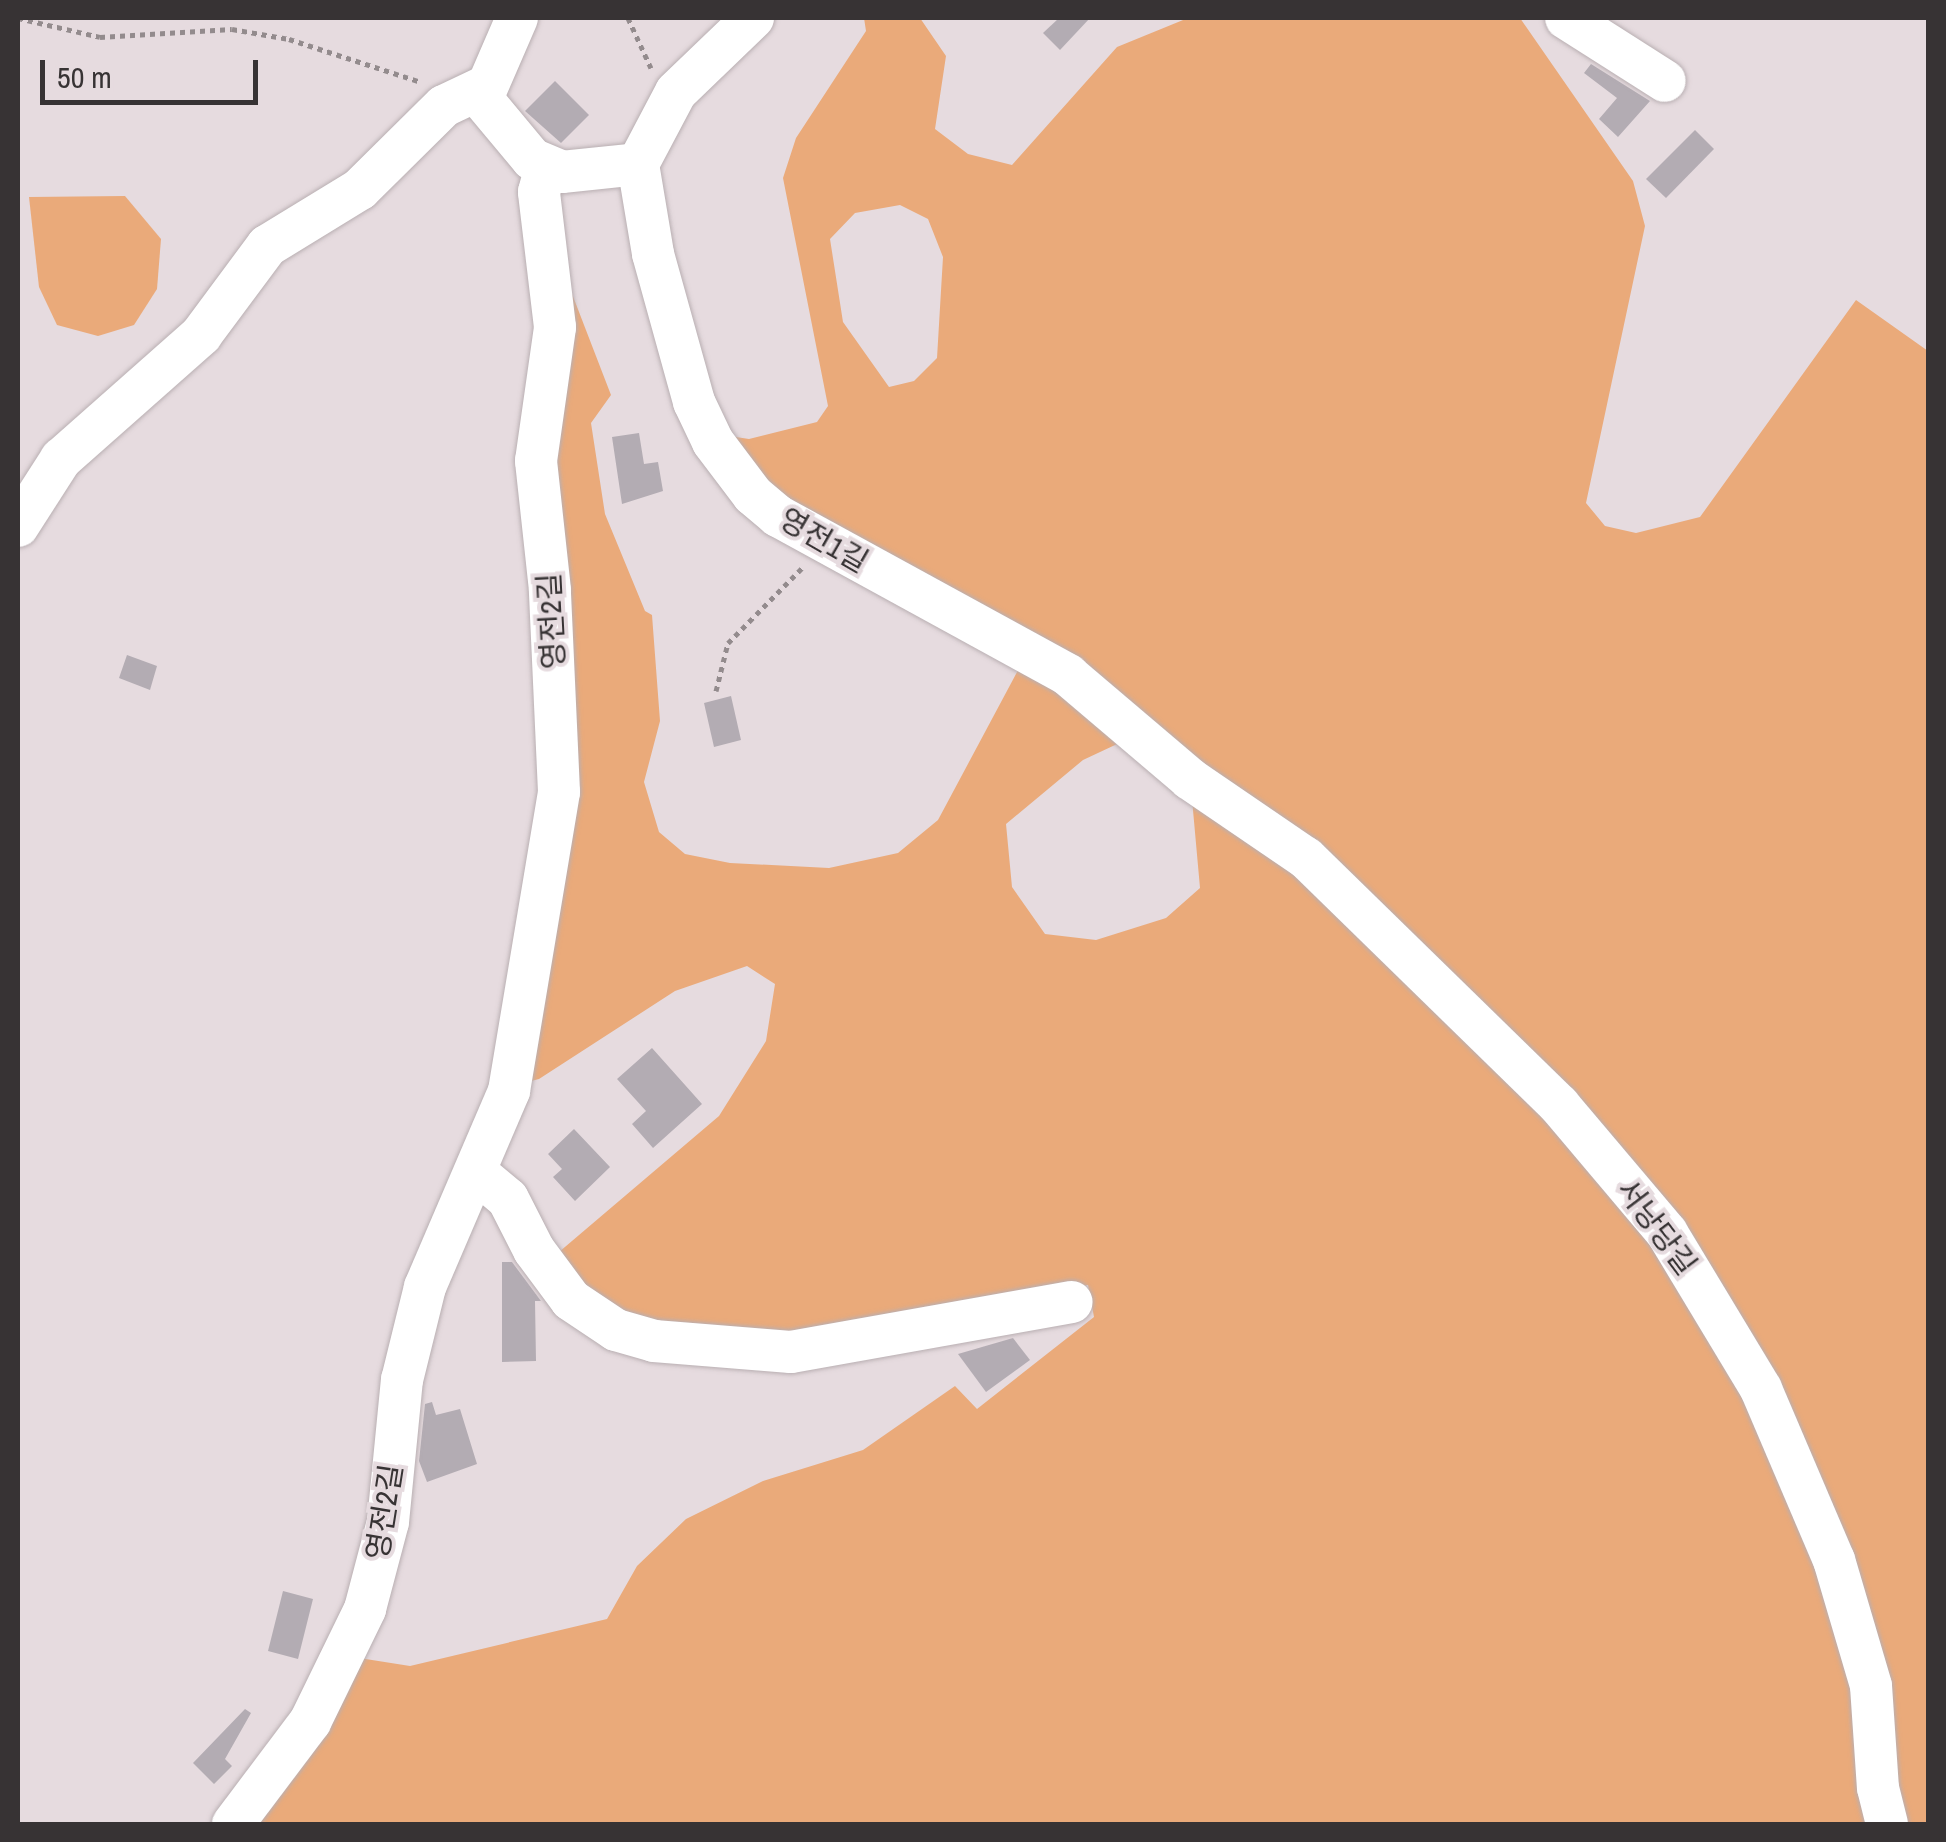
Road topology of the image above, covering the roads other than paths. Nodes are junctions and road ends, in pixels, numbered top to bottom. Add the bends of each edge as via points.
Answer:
1 (517, 18) edge
2 (752, 18) edge
3 (1566, 18) edge
4 (1665, 81) dead end
5 (473, 91) junction
6 (638, 164) junction
7 (545, 170) junction
8 (18, 526) edge
9 (1190, 779) joint
10 (477, 1173) junction
11 (1072, 1302) dead end
12 (233, 1824) edge
13 (1888, 1824) edge

1 - 5 lane
2 - 6 lane via 668,107
3 - 4 lane
5 - 7 lane
5 - 8 lane via 422,126 360,189 267,246 201,334 61,459
6 - 7 lane
6 - 9 lane, 영전1길 via 653,254 694,402 713,442 753,495 821,540 1068,675
7 - 10 lane, 영전2길 via 539,192 555,327 536,460 550,590 558,813 510,1091
9 - 13 lane, 서낭당길 via 1306,858 1423,968 1559,1105 1667,1233 1762,1389 1834,1560 1870,1686 1878,1788
10 - 11 lane via 508,1199 534,1250 572,1300 616,1330 654,1341 791,1352
10 - 12 lane, 영전2길 via 442,1242 412,1336 388,1522 365,1610 310,1722

